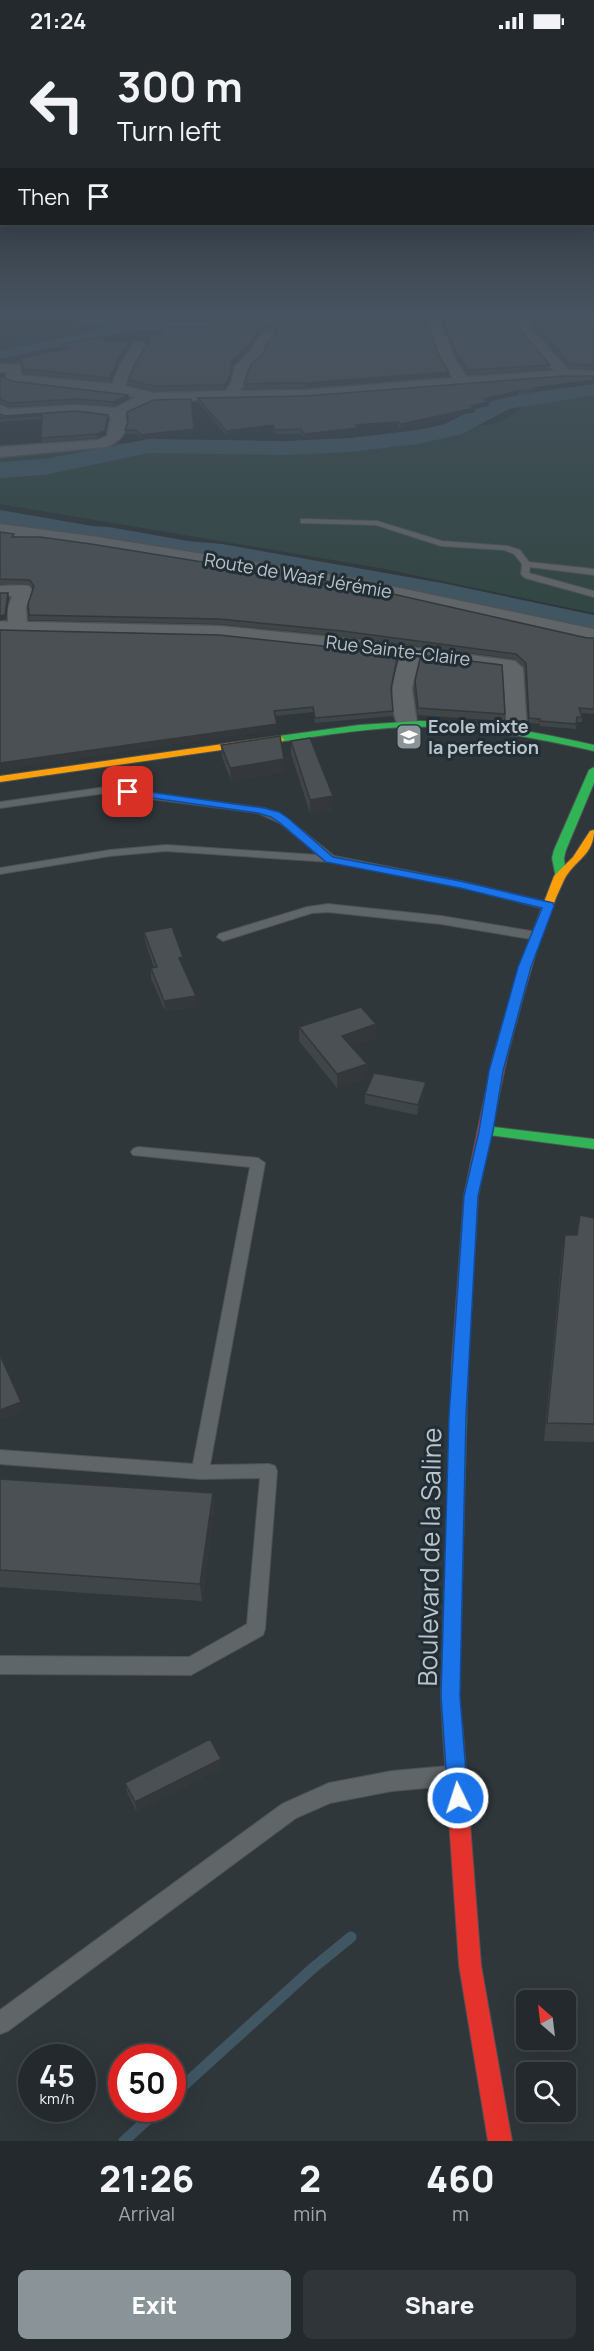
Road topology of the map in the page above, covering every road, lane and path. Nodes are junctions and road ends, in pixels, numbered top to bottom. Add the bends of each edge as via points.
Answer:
1 (34, 411) edge
2 (88, 411) edge
3 (118, 411) edge
4 (2, 413) edge
5 (113, 413) junction
6 (94, 421) edge
7 (0, 452) edge
8 (304, 521) dead end
9 (0, 529) edge
10 (526, 564) junction
11 (594, 572) edge
12 (0, 591) edge
13 (594, 594) edge
14 (9, 627) edge
15 (594, 635) edge
16 (413, 653) junction
17 (407, 724) junction
18 (517, 731) junction
19 (594, 748) edge
20 (594, 770) edge
21 (0, 779) edge
22 (0, 805) edge
23 (594, 833) edge
24 (330, 860) junction
25 (0, 871) edge
26 (560, 876) junction
27 (548, 906) junction
28 (537, 936) junction
29 (224, 937) dead end
30 (486, 1131) junction
31 (594, 1144) edge
32 (138, 1152) dead end
33 (0, 1457) edge
34 (200, 1472) junction
35 (0, 1665) edge
36 (456, 1775) junction
37 (0, 2023) edge
38 (500, 2141) edge

1 - 4 street
2 - 5 street
3 - 5 street
5 - 6 street
5 - 7 street via 119,420 114,440
8 - 10 lane via 377,523 441,543 505,548 517,552
9 - 15 street, Route de Waaf Jérémie via 353,583
10 - 11 lane
10 - 13 lane via 528,576
12 - 14 street via 23,590
14 - 16 street, Rue Sainte-Claire via 219,632
16 - 17 street via 404,669 402,685
16 - 18 street, Rue Sainte-Claire via 513,668
17 - 18 main road
17 - 21 main road
18 - 19 main road
20 - 26 main road, Boulevard de la Saline via 560,850
22 - 24 lane via 106,790 260,810 275,814
23 - 26 main road, Boulevard de la Saline
24 - 25 lane via 166,848
24 - 27 lane via 460,884
26 - 27 main road, Boulevard de la Saline
27 - 28 main road, Boulevard de la Saline
28 - 29 lane via 441,920 328,908
28 - 30 main road, Boulevard de la Saline via 496,1071
30 - 31 main road
30 - 36 main road, Boulevard de la Saline via 471,1196 458,1416 450,1696
32 - 34 lane via 258,1163
33 - 34 lane
34 - 35 lane via 269,1472 256,1629 191,1666
36 - 37 lane via 392,1781 329,1793 289,1811
36 - 38 main road, Boulevard de la Saline via 470,1965

